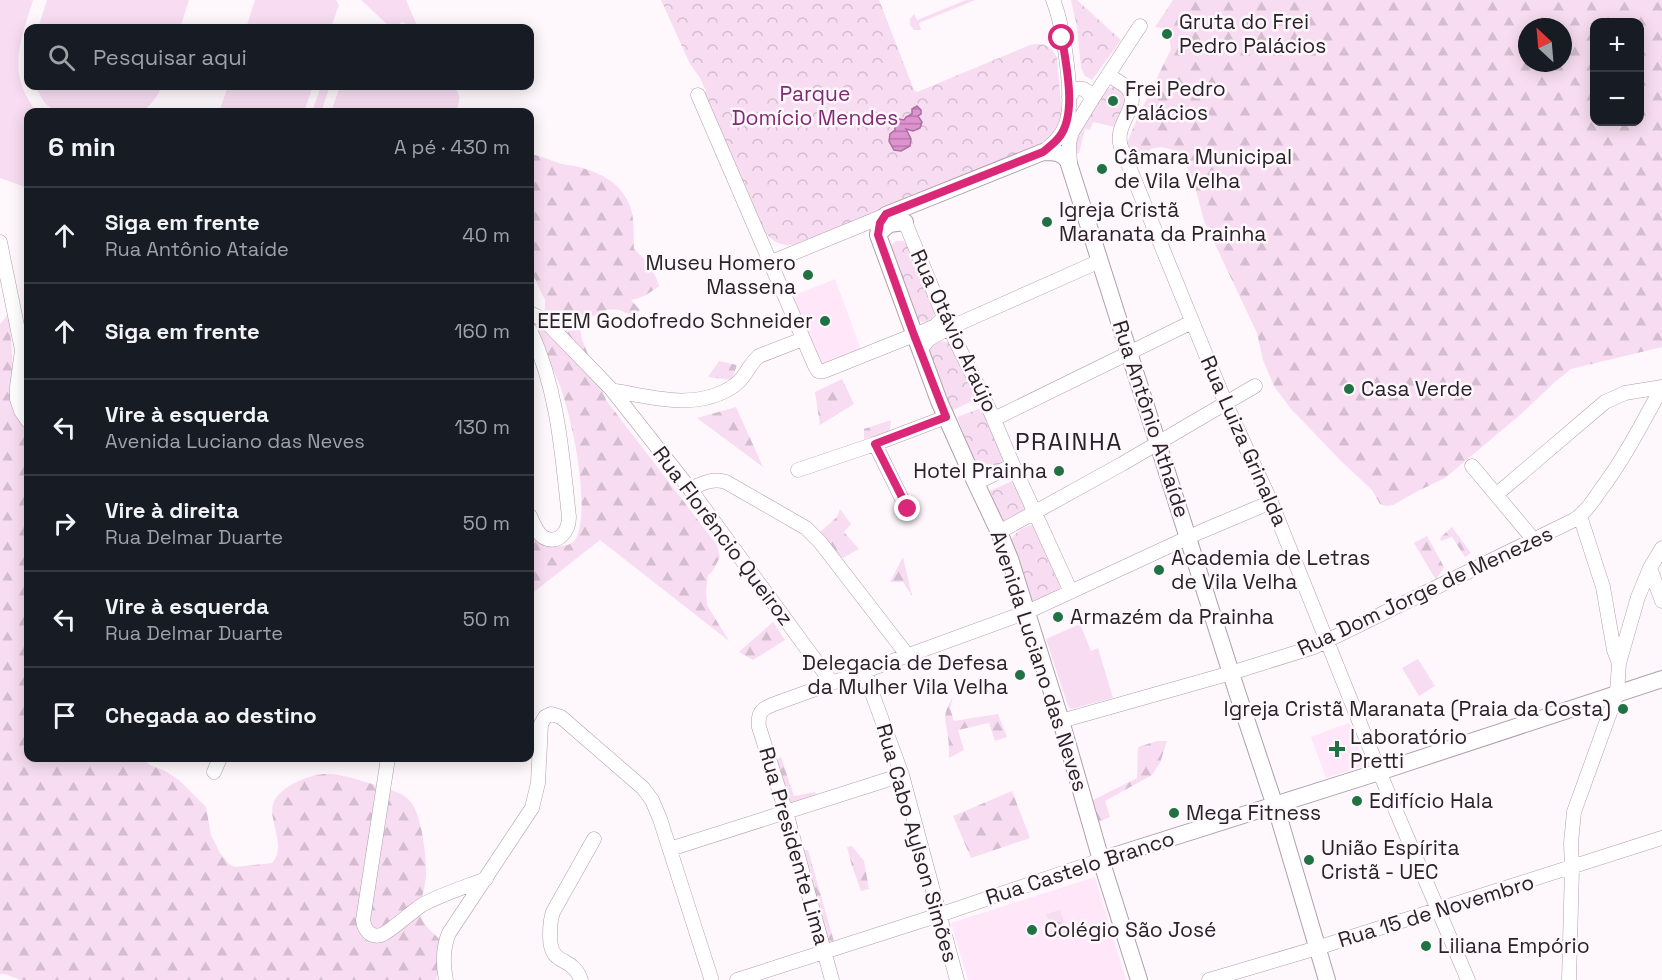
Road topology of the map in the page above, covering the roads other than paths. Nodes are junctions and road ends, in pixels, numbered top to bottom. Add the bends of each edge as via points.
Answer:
1 (1053, 0) edge
2 (1140, 26) dead end
3 (1105, 80) junction
4 (698, 95) dead end
5 (1081, 98) junction
6 (1043, 152) junction
7 (1070, 166) junction
8 (886, 214) junction
9 (905, 222) junction
10 (859, 226) junction
11 (878, 235) junction
12 (0, 242) edge
13 (1100, 261) junction
14 (770, 263) junction
15 (534, 315) edge
16 (1192, 322) junction
17 (946, 323) junction
18 (802, 339) junction
19 (534, 340) edge
20 (917, 343) junction
21 (1130, 353) junction
22 (1255, 386) dead end
23 (1662, 387) edge
24 (612, 390) junction
25 (1226, 404) junction
26 (24, 415) edge
27 (946, 417) junction
28 (994, 419) junction
29 (1158, 442) junction
30 (875, 444) junction
31 (1013, 465) junction
32 (1472, 466) dead end
33 (798, 470) dead end
34 (976, 483) junction
35 (690, 489) junction
36 (1497, 494) junction
37 (1271, 502) junction
38 (908, 509) dead end
39 (1035, 513) junction
40 (1580, 516) junction
41 (534, 524) edge
42 (999, 532) junction
43 (1188, 538) junction
44 (1534, 540) junction
45 (1662, 548) edge
46 (1650, 568) junction
47 (1071, 592) junction
48 (1662, 601) edge
49 (1027, 612) junction
50 (1326, 641) junction
51 (908, 656) junction
52 (1619, 663) junction
53 (866, 671) junction
54 (1231, 673) junction
55 (1662, 679) edge
56 (832, 683) junction
57 (1617, 693) junction
58 (1061, 721) junction
59 (218, 762) edge
60 (387, 762) edge
61 (214, 772) dead end
62 (1379, 772) junction
63 (902, 775) junction
64 (1275, 806) junction
65 (786, 812) junction
66 (1662, 838) edge
67 (594, 839) dead end
68 (670, 849) junction
69 (1101, 860) junction
70 (1572, 868) junction
71 (486, 879) junction
72 (1438, 910) junction
73 (939, 915) junction
74 (1317, 948) junction
75 (824, 952) junction
76 (713, 979) edge
77 (446, 980) edge
78 (581, 980) edge
79 (737, 980) edge
80 (832, 980) edge
81 (957, 980) edge
82 (1139, 980) edge
83 (1209, 980) edge
84 (1327, 980) edge
85 (1468, 980) edge
86 (1569, 980) edge

1 - 5 street via 1067,71
2 - 3 street
3 - 5 street
3 - 16 street, Rua Luiza Grinalda via 1126,87 1130,93 1131,106 1120,128 1120,142
4 - 14 street
5 - 6 street via 1062,134
5 - 7 street via 1070,138
6 - 7 main road via 1062,154
6 - 8 main road
7 - 13 main road, Rua Antônio Athaíde
8 - 9 street, Rua Otávio Araújo via 897,215
8 - 10 street
8 - 11 main road
9 - 11 main road via 890,224
9 - 17 street, Rua Otávio Araújo
10 - 11 street
10 - 14 street
11 - 20 main road, Avenida Luciano das Neves
12 - 26 street via 22,344 17,399
13 - 17 street
13 - 21 main road, Rua Antônio Athaíde
14 - 18 street
15 - 24 street, Rua Florêncio Queiroz via 544,320
16 - 21 street
16 - 25 street, Rua Luiza Grinalda
17 - 20 street via 929,339
17 - 28 street, Rua Otávio Araújo
18 - 20 street via 818,371
18 - 24 street via 759,356 736,384 703,398 672,400
19 - 41 street via 553,396 561,438 569,527 551,540 538,532
20 - 27 main road, Avenida Luciano das Neves
21 - 28 street
21 - 29 main road, Rua Antônio Athaíde
22 - 25 street
23 - 36 street via 1625,393 1605,402
23 - 40 street via 1618,467
24 - 35 street, Rua Florêncio Queiroz
25 - 29 street
25 - 37 street, Rua Luiza Grinalda
27 - 30 street
27 - 34 main road, Avenida Luciano das Neves
28 - 31 street, Rua Otávio Araújo
29 - 39 street
29 - 43 main road, Rua Antônio Athaíde
30 - 33 street
30 - 38 street
31 - 34 street
31 - 39 street, Rua Otávio Araújo
32 - 36 street
34 - 42 main road, Avenida Luciano das Neves
35 - 51 street via 710,480 726,482 806,528
35 - 56 street, Rua Florêncio Queiroz
36 - 44 street
37 - 43 street
37 - 50 street, Rua Luiza Grinalda
39 - 42 street
39 - 47 street, Rua Otávio Araújo
40 - 44 street, Rua Dom Jorge de Menezes
40 - 52 street via 1604,591
42 - 49 main road, Avenida Luciano das Neves
43 - 47 street
43 - 54 main road, Rua Antônio Athaíde
44 - 50 street, Rua Dom Jorge de Menezes
45 - 46 street
46 - 48 street
46 - 52 street
47 - 49 street
49 - 51 street
49 - 58 main road, Avenida Luciano das Neves
50 - 54 street, Rua Dom Jorge de Menezes
50 - 62 street, Rua Luiza Grinalda
51 - 53 street
52 - 57 street
53 - 56 street
53 - 63 street, Rua Cabo Aylson Simões
54 - 58 street, Rua Dom Jorge de Menezes
54 - 64 main road, Rua Antônio Athaíde
55 - 57 main road, Rua Castelo Branco
56 - 65 street, Rua Presidente Lima via 760,712 759,727
57 - 62 main road, Rua Castelo Branco
57 - 70 street via 1574,812
58 - 69 main road, Avenida Luciano das Neves
59 - 61 street
60 - 71 street via 364,928 382,935 430,900
62 - 64 main road, Rua Castelo Branco
62 - 72 street, Rua Luiza Grinalda
63 - 65 street
63 - 73 street, Rua Cabo Aylson Simões
64 - 69 main road, Rua Castelo Branco
64 - 74 main road, Rua Antônio Athaíde
65 - 68 street
65 - 75 street, Rua Presidente Lima
66 - 70 street, Rua 15 de Novembro
67 - 78 street via 550,924 553,953 574,967
68 - 71 street via 657,809 643,788 561,717 548,715 541,724 538,783 532,808
68 - 76 street
69 - 73 street, Rua Castelo Branco
69 - 82 main road, Avenida Luciano das Neves
70 - 72 street, Rua 15 de Novembro
70 - 86 street
71 - 77 street via 449,933 444,964
72 - 74 street, Rua 15 de Novembro
72 - 85 street, Rua Luiza Grinalda
73 - 75 street, Rua Castelo Branco
73 - 81 street, Rua Cabo Aylson Simões
74 - 83 street, Rua 15 de Novembro
74 - 84 main road, Rua Antônio Athaíde
75 - 79 street, Rua Castelo Branco
75 - 80 street, Rua Presidente Lima

